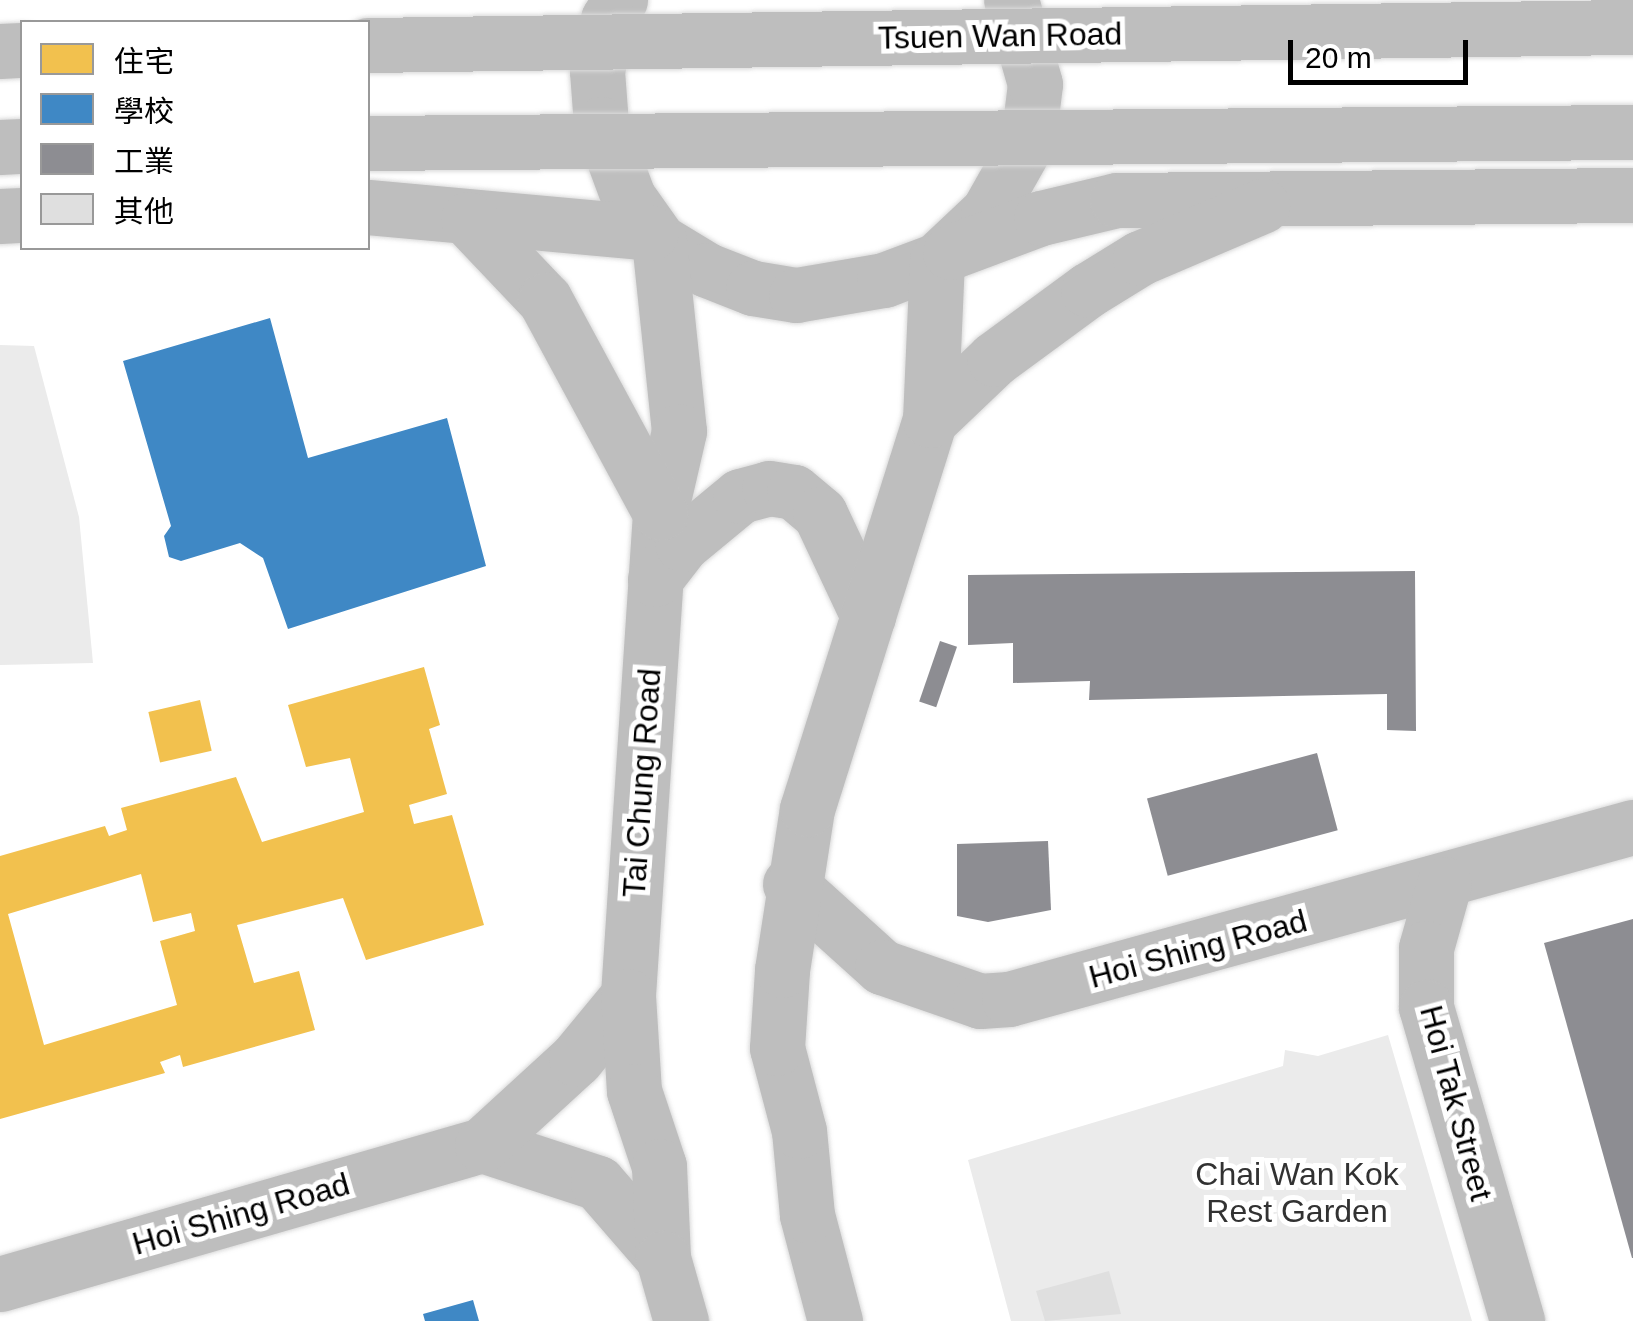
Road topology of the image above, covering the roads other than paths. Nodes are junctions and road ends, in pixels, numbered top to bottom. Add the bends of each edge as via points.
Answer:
1 (620, 0) edge
2 (1011, 0) edge
3 (1633, 27) edge
4 (370, 45) edge
5 (1633, 132) edge
6 (370, 143) edge
7 (1633, 196) edge
8 (1283, 197) junction
9 (370, 207) edge
10 (468, 218) junction
11 (655, 237) junction
12 (944, 256) junction
13 (930, 420) junction
14 (660, 512) junction
15 (655, 579) junction
16 (868, 616) junction
17 (1633, 826) edge
18 (790, 884) junction
19 (1444, 884) junction
20 (628, 996) junction
21 (482, 1145) junction
22 (663, 1258) junction
23 (0, 1284) edge
24 (681, 1321) edge
25 (835, 1321) edge
26 (1517, 1321) edge

1 - 11 main road via 608,18 597,71 601,124 628,197
2 - 12 main road via 1036,84 1028,140 988,212
3 - 4 main road, Tsuen Wan Road, bridge
5 - 6 main road, bridge
7 - 8 main road
8 - 12 main road via 1118,200 1040,218
8 - 13 main road via 1140,258 1088,290 994,360
9 - 10 main road
10 - 11 main road
10 - 14 main road via 544,300
11 - 12 main road via 753,288 796,295 884,280
11 - 14 main road, Tai Chung Road via 680,431
12 - 13 main road
13 - 16 main road
14 - 15 main road, Tai Chung Road
15 - 16 main road via 682,544 740,496 769,488 794,492 820,514
15 - 20 main road, Tai Chung Road
16 - 18 main road via 806,809
17 - 19 main road, Hoi Shing Road
18 - 19 main road, Hoi Shing Road via 882,966 980,1001 1009,999
18 - 25 main road via 778,1048
19 - 26 main road, Hoi Tak Street via 1426,948 1426,1007
20 - 21 main road, Hoi Shing Road via 576,1060
20 - 22 main road, Tai Chung Road via 634,1091 659,1166
21 - 22 main road via 598,1184
21 - 23 main road, Hoi Shing Road
22 - 24 main road, Tai Chung Road

